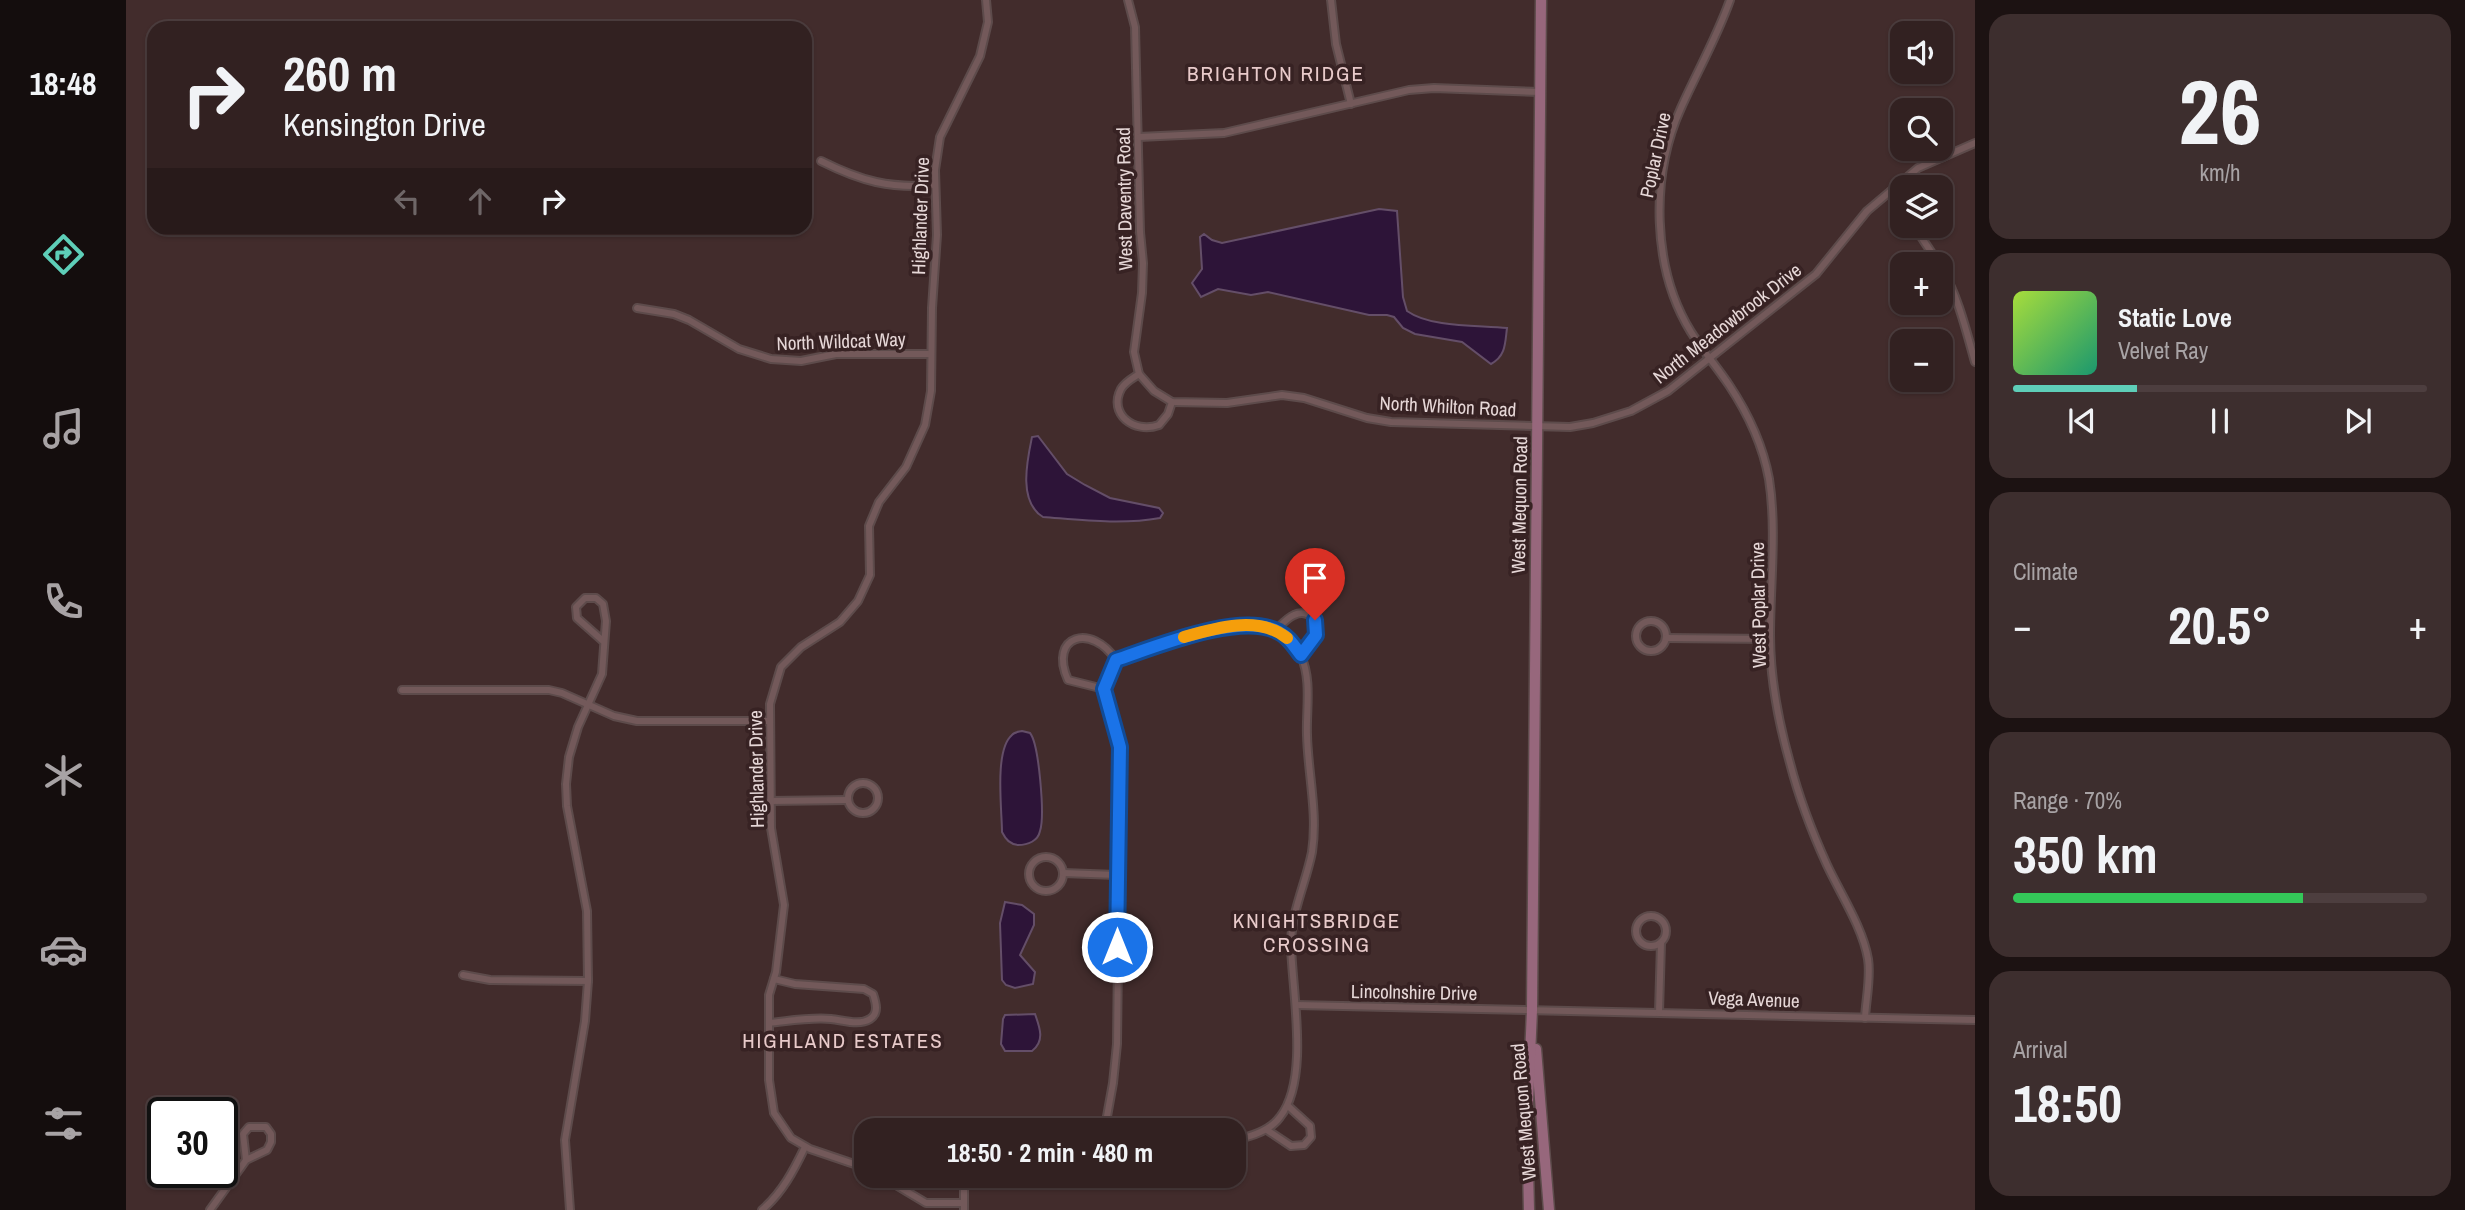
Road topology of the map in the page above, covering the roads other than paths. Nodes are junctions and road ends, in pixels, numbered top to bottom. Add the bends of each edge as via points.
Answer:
1 (986, 0) edge
2 (1128, 0) edge
3 (1331, 0) edge
4 (1541, 0) edge
5 (1730, 0) edge
6 (1540, 92) junction
7 (1351, 104) junction
8 (1139, 137) junction
9 (1975, 143) edge
10 (821, 161) dead end
11 (1909, 175) edge
12 (935, 185) junction
13 (1890, 192) edge
14 (1953, 293) edge
15 (637, 308) dead end
16 (931, 355) junction
17 (1709, 358) junction
18 (1975, 362) edge
19 (1139, 374) junction
20 (1172, 402) junction
21 (1537, 426) junction
22 (1276, 630) junction
23 (1667, 638) junction
24 (1770, 639) junction
25 (603, 641) junction
26 (1301, 655) junction
27 (1116, 660) junction
28 (1104, 689) junction
29 (402, 690) dead end
30 (589, 705) junction
31 (770, 721) junction
32 (848, 800) junction
33 (770, 801) junction
34 (1063, 873) junction
35 (1117, 874) junction
36 (1661, 943) junction
37 (463, 975) dead end
38 (774, 979) junction
39 (588, 981) junction
40 (1296, 1005) junction
41 (1532, 1010) junction
42 (1659, 1012) junction
43 (1865, 1018) junction
44 (1975, 1020) edge
45 (769, 1023) junction
46 (1288, 1106) junction
47 (1106, 1118) edge
48 (1267, 1130) junction
49 (1246, 1136) edge
50 (805, 1147) junction
51 (246, 1160) junction
52 (854, 1163) edge
53 (901, 1188) edge
54 (964, 1188) edge
55 (963, 1206) edge
56 (210, 1210) edge
57 (570, 1210) edge
58 (761, 1210) edge
59 (1529, 1210) edge
60 (1549, 1210) edge

1 - 12 street, Highlander Drive via 988,22 981,56 940,137
2 - 8 street, West Daventry Road via 1135,27
3 - 7 street
4 - 6 main road, West Mequon Road
5 - 17 street, Poplar Drive via 1679,110 1660,197 1663,253 1675,303
6 - 7 street via 1434,88
6 - 21 main road, West Mequon Road
7 - 8 street via 1224,133
8 - 19 street, West Daventry Road via 1143,263 1134,352
9 - 11 street, North Meadowbrook Drive
10 - 12 street via 873,183
12 - 16 street, Highlander Drive
13 - 17 street, North Meadowbrook Drive via 1867,211 1816,274
14 - 18 street
15 - 16 street, North Wildcat Way via 690,320 739,349 771,359
16 - 31 street, Highlander Drive via 925,425 906,467 879,502 869,526 870,575 858,601 840,622 801,647 781,667
17 - 21 street, North Meadowbrook Drive via 1668,391 1631,411 1570,427
17 - 24 street, West Poplar Drive via 1744,410 1768,475 1773,528
19 - 20 street
19 - 20 street via 1121,389 1118,402 1130,424 1142,429 1159,425
20 - 21 street, North Whilton Road via 1227,403 1282,395 1391,422
21 - 41 main road, West Mequon Road
22 - 26 street
22 - 26 street via 1295,614 1311,616 1316,635
22 - 27 street via 1240,625 1188,636
23 - 23 street via 1656,622 1642,625 1637,633 1641,647 1649,651 1662,646
23 - 24 street
24 - 43 street, West Poplar Drive via 1780,723 1803,806 1865,945
25 - 25 street via 603,604 585,598 576,607 577,618
25 - 30 street via 602,674
26 - 40 street via 1307,677 1308,762 1315,822 1292,926
27 - 28 street
27 - 28 street via 1098,640 1083,638 1065,648 1061,661 1068,680
28 - 35 street via 1120,747
29 - 30 street via 549,690
30 - 31 street via 637,721
30 - 39 street via 569,757 566,784 587,911
31 - 33 street, Highlander Drive
32 - 32 street via 856,811 865,812 876,804 877,795 872,786 858,784 850,790
32 - 33 street
33 - 38 street, Highlander Drive via 784,905
34 - 34 street via 1055,859 1044,857 1034,862 1029,872 1032,882 1045,890 1056,887
34 - 35 street
35 - 47 street via 1117,1044
36 - 36 street via 1666,935 1663,922 1656,917 1642,920 1638,939 1651,946
36 - 42 street
37 - 39 street via 490,980
38 - 45 street, Highlander Drive
38 - 45 street via 864,989 873,994 877,1005 873,1016 858,1023 827,1018
39 - 57 street via 565,1140
40 - 41 street, Lincolnshire Drive
40 - 46 street via 1296,1065
41 - 42 street, Vega Avenue
41 - 59 main road, West Mequon Road
41 - 60 main road, West Mequon Road
42 - 43 street, Vega Avenue
43 - 44 street, Vega Avenue
45 - 50 street, Highlander Drive via 774,1114 791,1138
46 - 48 street
46 - 48 street via 1310,1126 1311,1137 1304,1145 1291,1146
48 - 49 street
50 - 52 street, Highlander Drive
50 - 58 street via 794,1171
51 - 51 street via 267,1150 271,1134 266,1127 249,1127 243,1134
51 - 56 street
53 - 55 street via 926,1203
54 - 55 street

